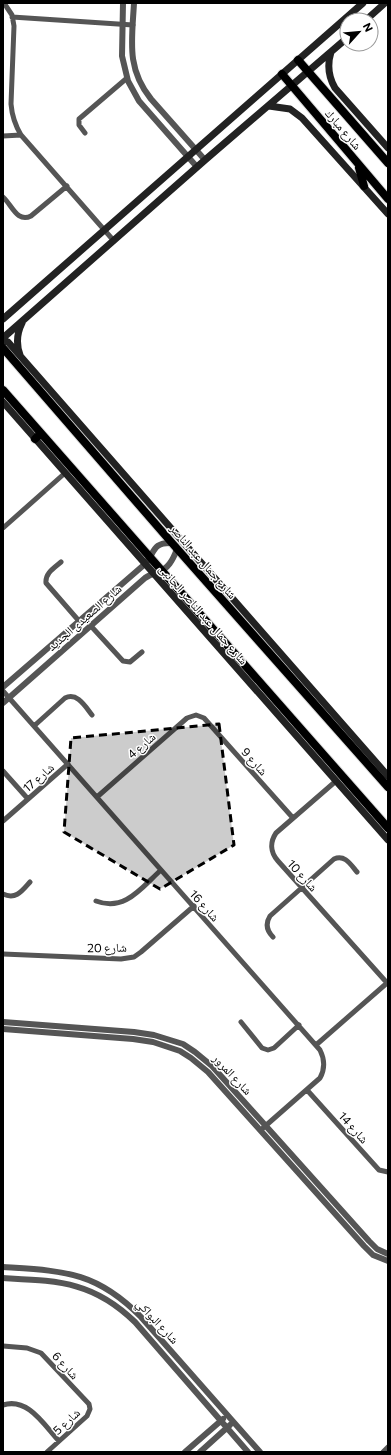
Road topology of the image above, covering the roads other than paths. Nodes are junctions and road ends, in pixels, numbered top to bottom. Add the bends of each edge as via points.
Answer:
1 (4, 3) edge
2 (124, 3) edge
3 (134, 3) edge
4 (363, 3) edge
5 (385, 3) edge
6 (375, 12) edge
7 (12, 17) junction
8 (123, 24) junction
9 (133, 25) junction
10 (339, 45) edge
11 (331, 52) junction
12 (298, 60) junction
13 (308, 71) junction
14 (282, 74) junction
15 (127, 78) junction
16 (292, 85) junction
17 (269, 106) junction
18 (85, 133) dead end
19 (21, 135) junction
20 (3, 136) edge
21 (388, 148) edge
22 (196, 150) junction
23 (188, 156) junction
24 (205, 160) junction
25 (388, 163) edge
26 (358, 165) junction
27 (198, 167) junction
28 (67, 186) junction
29 (364, 186) junction
30 (3, 197) edge
31 (388, 199) edge
32 (388, 214) edge
33 (104, 230) junction
34 (114, 241) junction
35 (3, 319) edge
36 (22, 321) junction
37 (3, 340) edge
38 (3, 348) edge
39 (22, 359) junction
40 (3, 390) edge
41 (3, 402) edge
42 (67, 417) junction
43 (38, 436) junction
44 (65, 473) junction
45 (96, 502) junction
46 (3, 528) edge
47 (174, 546) junction
48 (147, 561) junction
49 (61, 562) dead end
50 (162, 571) junction
51 (153, 574) junction
52 (247, 614) junction
53 (79, 621) junction
54 (241, 621) junction
55 (90, 626) junction
56 (142, 652) dead end
57 (3, 687) edge
58 (3, 691) edge
59 (9, 697) junction
60 (3, 702) edge
61 (92, 715) dead end
62 (202, 716) joint
63 (338, 724) junction
64 (34, 726) junction
65 (68, 764) junction
66 (3, 771) edge
67 (385, 776) edge
68 (336, 781) junction
69 (388, 787) edge
70 (97, 797) junction
71 (28, 799) junction
72 (293, 818) junction
73 (3, 821) edge
74 (388, 828) edge
75 (388, 840) edge
76 (161, 870) junction
77 (357, 872) dead end
78 (30, 882) dead end
79 (302, 888) junction
80 (3, 894) edge
81 (96, 901) dead end
82 (194, 906) junction
83 (273, 937) dead end
84 (3, 954) edge
85 (388, 984) edge
86 (3, 1022) edge
87 (241, 1022) dead end
88 (299, 1025) junction
89 (3, 1029) edge
90 (102, 1030) junction
91 (102, 1037) junction
92 (316, 1045) junction
93 (307, 1090) junction
94 (266, 1126) junction
95 (260, 1131) junction
96 (388, 1172) edge
97 (388, 1254) edge
98 (388, 1261) edge
99 (3, 1267) edge
100 (3, 1278) edge
101 (3, 1346) edge
102 (87, 1402) joint
103 (3, 1405) edge
104 (227, 1415) junction
105 (221, 1421) junction
106 (233, 1422) junction
107 (227, 1428) junction
108 (59, 1441) junction
109 (388, 1447) edge
110 (47, 1452) edge
111 (185, 1452) edge
112 (200, 1452) edge
113 (248, 1452) edge
114 (260, 1452) edge
115 (383, 1452) edge

1 - 7 street
2 - 8 street
3 - 9 street
4 - 12 main road
5 - 6 main road
7 - 8 street
7 - 19 street via 14,26 11,109
8 - 9 street
8 - 15 street via 122,56
9 - 22 street via 132,56 141,84
10 - 11 main road
11 - 13 main road
11 - 21 main road via 328,64 335,88
12 - 13 main road, شارع مبارك
12 - 14 main road
13 - 16 main road
13 - 25 main road, شارع مبارك
14 - 16 main road, شارع مبارك
14 - 22 main road
15 - 18 street via 79,119 78,125
15 - 23 street via 140,101
16 - 17 main road
16 - 26 main road, شارع مبارك
17 - 24 main road
17 - 29 main road via 290,109 302,118
19 - 20 street
19 - 28 street
22 - 23 main road
22 - 24 street
23 - 27 street
23 - 33 main road
24 - 27 main road
26 - 29 main road
26 - 31 main road, شارع مبارك
27 - 34 main road
28 - 30 street via 27,218 21,218
28 - 33 street
29 - 32 main road
33 - 34 street
33 - 35 main road
34 - 36 main road
36 - 37 main road
36 - 39 main road via 18,344
37 - 39 main road via 8,342
38 - 42 main road, شارع جمال عبد الناصر
39 - 42 main road
40 - 43 main road
41 - 43 main road
42 - 47 main road, شارع جمال عبد الناصر
42 - 52 main road
43 - 44 main road
43 - 45 main road
44 - 45 main road
44 - 46 street
45 - 48 main road
47 - 48 street, شارع الصعيدى الجديد via 159,545
47 - 50 street via 170,563
47 - 54 main road, شارع جمال عبد الناصر
48 - 50 main road
48 - 51 main road, شارع جمال عبد الناصر الجانبى
48 - 53 street, شارع الصعيدى الجديد
49 - 53 street via 48,574 46,583
50 - 51 street, شارع الصعيدى الجديد
50 - 74 main road
51 - 55 street, شارع الصعيدى الجديد via 145,578
51 - 68 main road, شارع جمال عبد الناصر الجانبى
52 - 54 main road
52 - 63 main road
53 - 57 street, شارع الصعيدى الجديد
54 - 63 main road, شارع جمال عبد الناصر
55 - 56 street via 123,661 130,662
55 - 59 street, شارع الصعيدى الجديد
58 - 59 street, شارع 16
59 - 60 street, شارع الصعيدى الجديد
59 - 64 street, شارع 16
61 - 64 street via 78,699 69,696
62 - 70 street, شارع 4 via 189,717
62 - 72 street, شارع 9
63 - 67 main road, شارع جمال عبد الناصر
64 - 65 street, شارع 16
65 - 70 street, شارع 16
65 - 71 street, شارع 17
66 - 71 street
67 - 69 main road, شارع جمال عبد الناصر
68 - 72 street, شارع 10
68 - 75 main road, شارع جمال عبد الناصر الجانبى
70 - 76 street, شارع 16
71 - 73 street, شارع 17
72 - 79 street, شارع 10 via 276,833 271,848 275,858
76 - 81 street via 125,901 112,904
76 - 82 street, شارع 16
77 - 79 street via 346,860 338,857
78 - 80 street via 17,895
79 - 83 street via 268,919 267,928
79 - 85 street, شارع 10
82 - 84 street, شارع 20 via 142,952 130,958
82 - 88 street, شارع 16
85 - 92 street
86 - 90 street, شارع المرور
87 - 88 street via 262,1048 268,1050 274,1048
88 - 92 street, شارع 16
89 - 91 street, شارع المرور
90 - 91 street
90 - 94 street, شارع المرور via 154,1035 189,1048 212,1066
91 - 95 street, شارع المرور via 153,1042 186,1054 208,1072
92 - 93 street, شارع 16 via 323,1054 324,1068 320,1078
93 - 94 street, شارع 16
93 - 96 street, شارع 14 via 378,1170
94 - 95 street, شارع 16
94 - 97 street, شارع المرور via 369,1242
95 - 98 street, شارع المرور via 364,1246 373,1255
99 - 104 street, شارع البواكي via 65,1272 113,1292 141,1317
100 - 105 street, شارع البواكي via 63,1282 90,1290 114,1304 135,1322
101 - 102 street, شارع 6 via 27,1348 41,1353
102 - 108 street, شارع 5 via 90,1409 88,1416
103 - 108 street via 16,1403 27,1407
104 - 105 street
104 - 106 street, شارع البواكي
105 - 107 street, شارع البواكي
105 - 111 street
106 - 107 street
106 - 114 street, شارع البواكي
107 - 112 street
107 - 113 street, شارع البواكي
108 - 110 street, شارع 5
109 - 115 street

